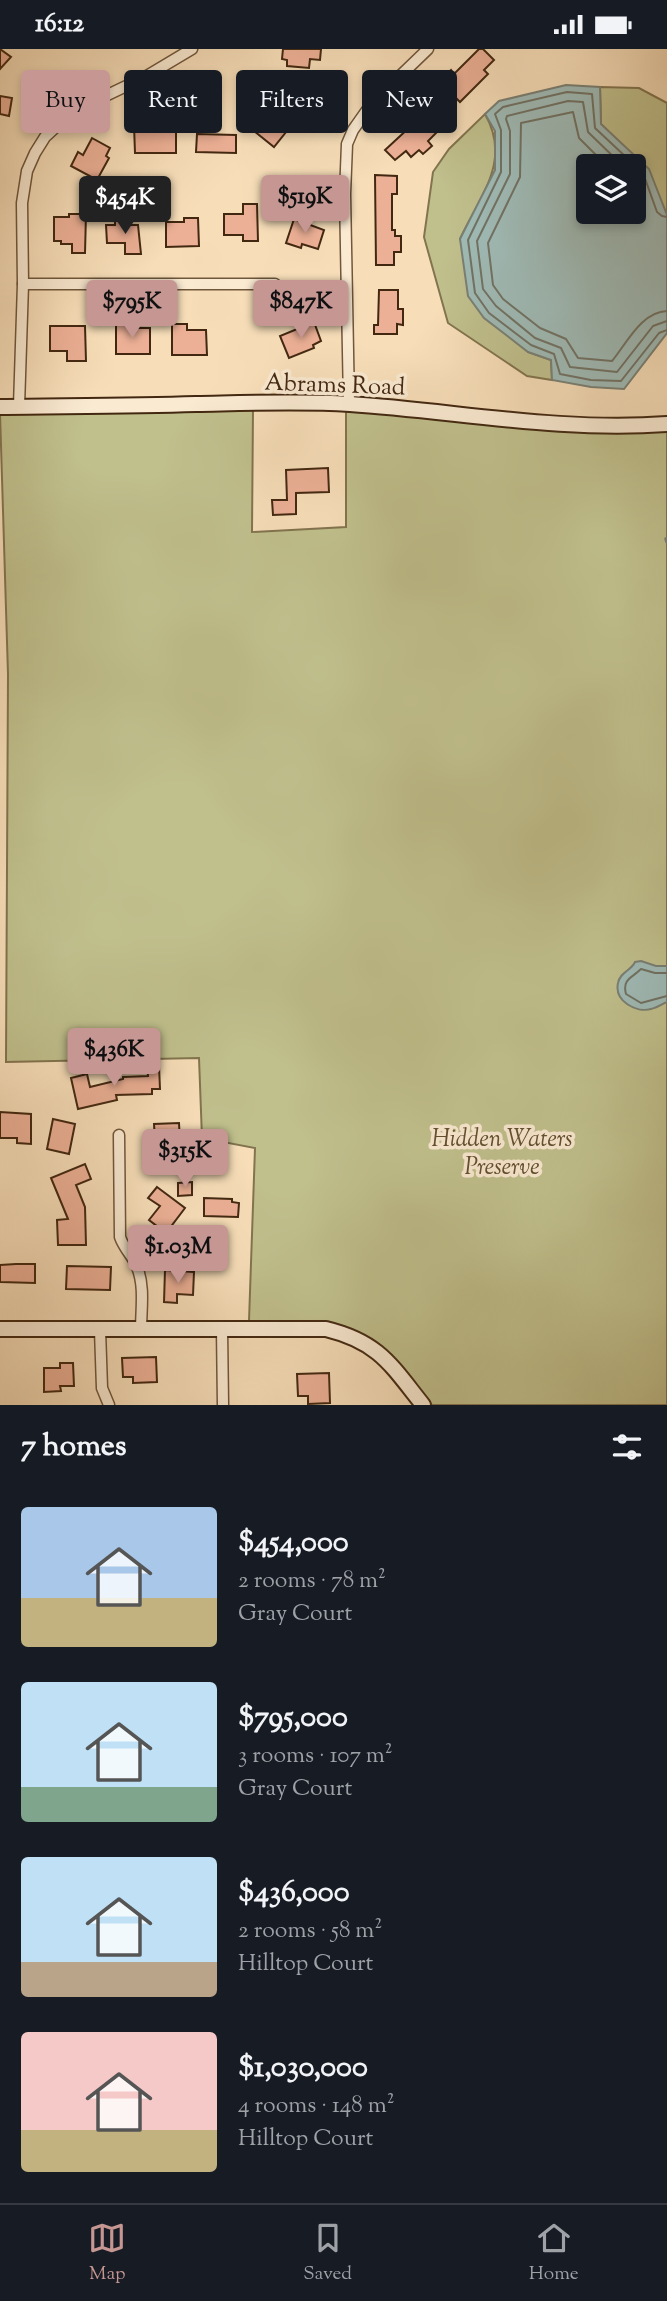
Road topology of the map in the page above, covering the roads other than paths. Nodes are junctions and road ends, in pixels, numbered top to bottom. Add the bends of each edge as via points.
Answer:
1 (192, 49) edge
2 (428, 49) edge
3 (23, 284) junction
4 (275, 284) dead end
5 (349, 404) junction
6 (0, 407) edge
7 (19, 407) junction
8 (667, 424) edge
9 (119, 1135) dead end
10 (0, 1329) edge
11 (222, 1329) junction
12 (100, 1330) junction
13 (141, 1330) junction
14 (110, 1405) edge
15 (223, 1405) edge
16 (424, 1405) edge

1 - 3 street via 72,112 45,137 24,184
2 - 5 street via 372,103 347,144
3 - 4 street
3 - 7 street
5 - 7 street, Abrams Road
5 - 8 street, Abrams Road via 545,424
6 - 7 street, Abrams Road
9 - 13 street via 120,1237 140,1275
10 - 12 street
11 - 13 street
11 - 15 street
11 - 16 street via 326,1329 351,1335 377,1352
12 - 13 street
12 - 14 street via 102,1388

